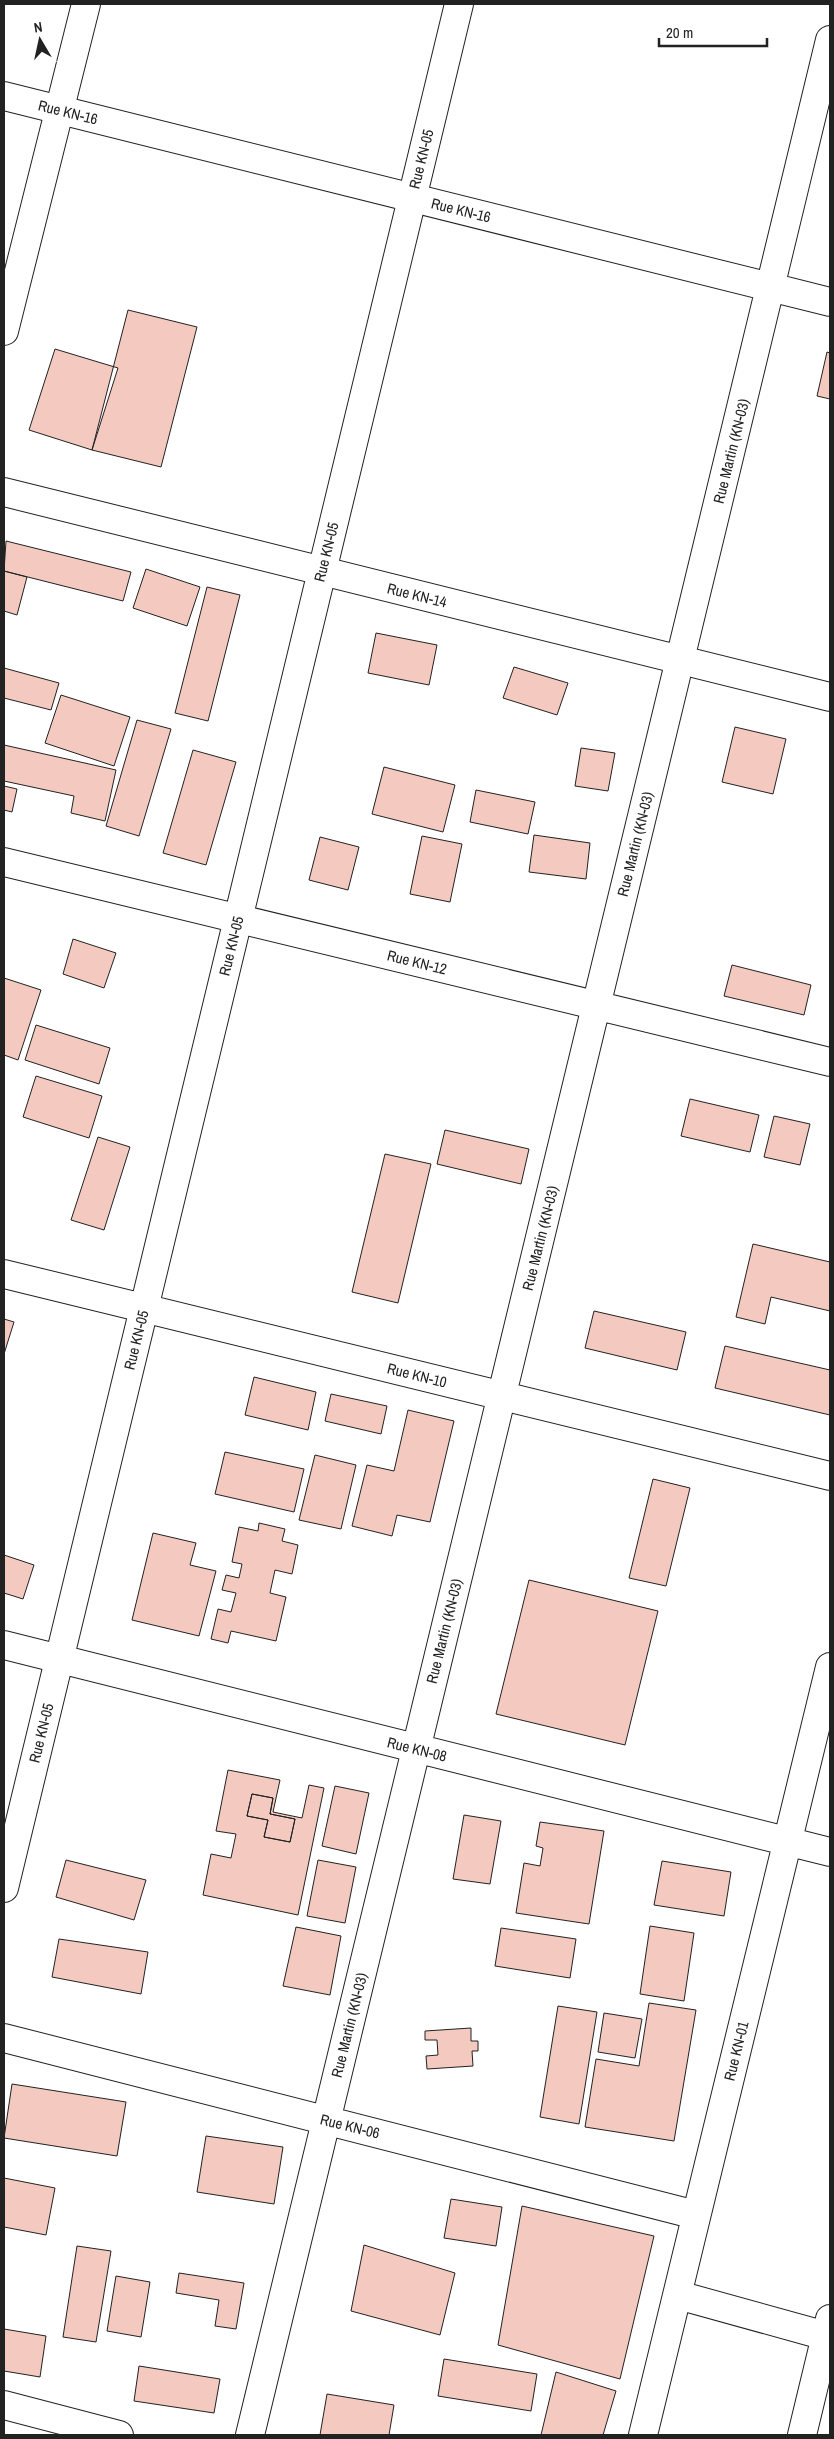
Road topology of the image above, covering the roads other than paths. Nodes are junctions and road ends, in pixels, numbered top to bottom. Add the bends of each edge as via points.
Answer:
1 (86, 4) edge
2 (459, 4) edge
3 (830, 40) edge
4 (4, 96) edge
5 (59, 110) junction
6 (412, 198) junction
7 (770, 287) junction
8 (830, 302) edge
9 (4, 331) edge
10 (4, 492) edge
11 (322, 571) junction
12 (680, 660) junction
13 (830, 697) edge
14 (4, 862) edge
15 (238, 919) junction
16 (596, 1006) junction
17 (830, 1062) edge
18 (4, 1274) edge
19 (144, 1308) junction
20 (502, 1396) junction
21 (830, 1476) edge
22 (4, 1645) edge
23 (59, 1659) junction
24 (830, 1667) edge
25 (416, 1748) junction
26 (788, 1842) junction
27 (830, 1852) edge
28 (4, 1888) edge
29 (4, 2038) edge
30 (326, 2120) junction
31 (696, 2215) junction
32 (678, 2295) junction
33 (828, 2328) edge
34 (4, 2405) edge
35 (119, 2435) edge
36 (250, 2435) edge
37 (643, 2435) edge
38 (802, 2435) edge

1 - 5 street
2 - 6 street, Rue KN-05
3 - 7 street, Rue Martin (KN-03)
4 - 5 street, Rue KN-16
5 - 6 street, Rue KN-16
5 - 9 street
6 - 7 street, Rue KN-16
6 - 11 street, Rue KN-05
7 - 8 street, Rue KN-16
7 - 12 street, Rue Martin (KN-03)
10 - 11 street, Rue KN-14
11 - 12 street, Rue KN-14
11 - 15 street, Rue KN-05
12 - 13 street, Rue KN-14
12 - 16 street, Rue Martin (KN-03)
14 - 15 street, Rue KN-12
15 - 16 street, Rue KN-12
15 - 19 street, Rue KN-05
16 - 17 street, Rue KN-12
16 - 20 street, Rue Martin (KN-03)
18 - 19 street, Rue KN-10
19 - 20 street, Rue KN-10
19 - 23 street, Rue KN-05
20 - 21 street, Rue KN-10
20 - 25 street, Rue Martin (KN-03)
22 - 23 street, Rue KN-08
23 - 25 street, Rue KN-08
23 - 28 street, Rue KN-05
24 - 26 street, Rue KN-01
25 - 26 street, Rue KN-08
25 - 30 street, Rue Martin (KN-03)
26 - 27 street, Rue KN-08
26 - 31 street, Rue KN-01
29 - 30 street, Rue KN-06
30 - 31 street, Rue KN-06
30 - 36 street, Rue Martin (KN-03)
31 - 32 street, Rue KN-01
32 - 33 street
32 - 37 street, Rue KN-01
33 - 38 street
34 - 35 street

